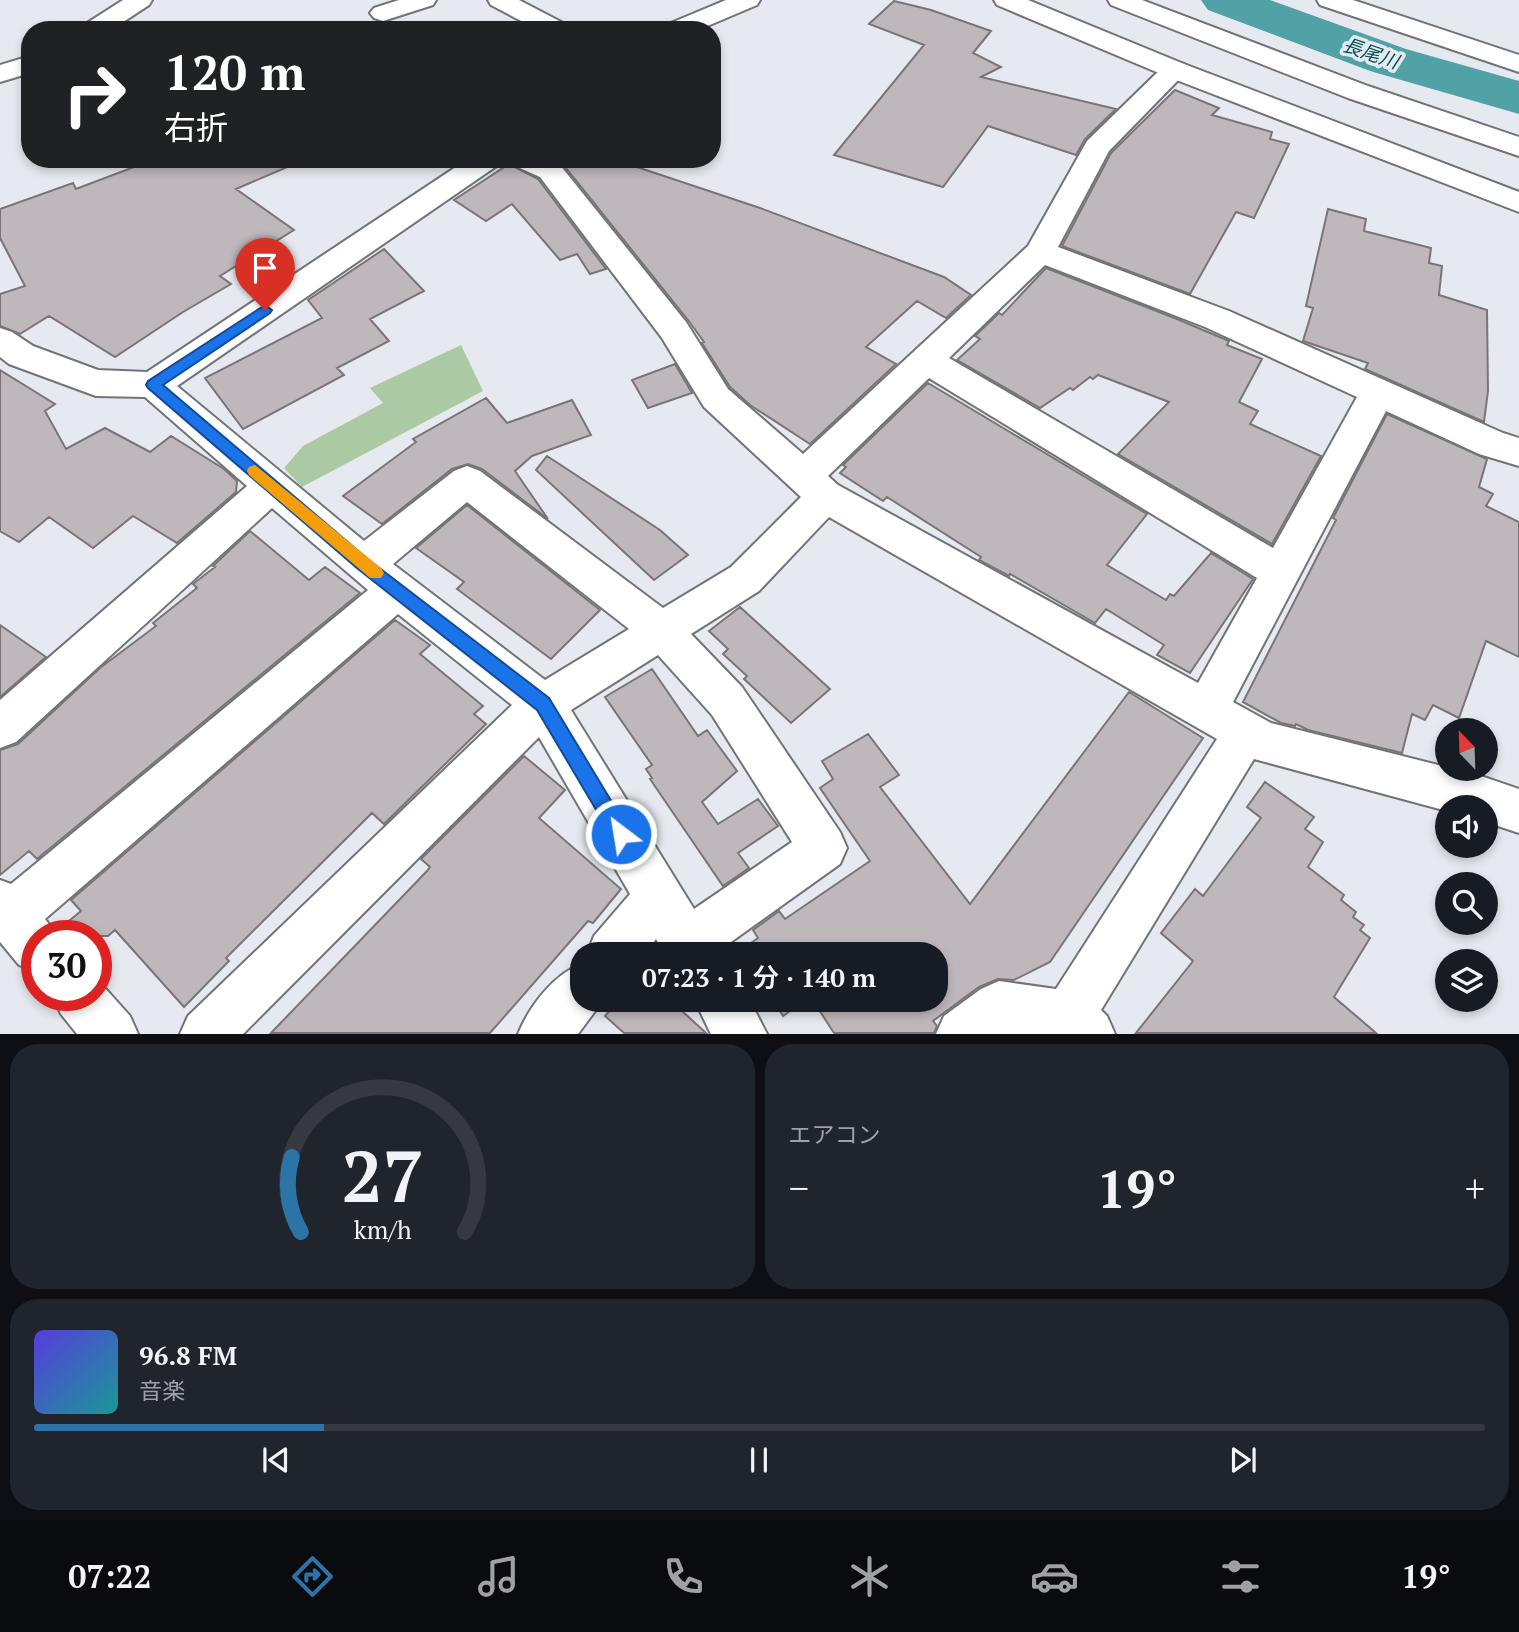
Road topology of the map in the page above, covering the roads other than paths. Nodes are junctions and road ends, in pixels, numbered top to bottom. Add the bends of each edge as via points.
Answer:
1 (141, 0) edge
2 (424, 0) edge
3 (500, 0) edge
4 (748, 0) edge
5 (1006, 0) edge
6 (1120, 0) edge
7 (1329, 0) edge
8 (384, 14) edge
9 (107, 21) edge
10 (541, 21) edge
11 (697, 21) edge
12 (1519, 64) edge
13 (21, 67) edge
14 (1175, 70) junction
15 (0, 74) edge
16 (1519, 147) edge
17 (475, 168) edge
18 (543, 168) edge
19 (1519, 203) edge
20 (1040, 252) junction
21 (0, 340) edge
22 (926, 360) junction
23 (153, 385) junction
24 (1378, 392) junction
25 (1519, 452) edge
26 (272, 486) junction
27 (814, 486) junction
28 (1280, 572) junction
29 (381, 577) junction
30 (662, 630) junction
31 (543, 704) junction
32 (1226, 721) junction
33 (0, 728) edge
34 (1519, 811) edge
35 (659, 898) junction
36 (16, 923) edge
37 (622, 942) edge
38 (686, 942) edge
39 (698, 942) edge
40 (570, 1003) edge
41 (92, 1011) edge
42 (728, 1012) edge
43 (1079, 1025) edge
44 (112, 1034) edge
45 (206, 1034) edge
46 (544, 1034) edge
47 (741, 1034) edge
48 (962, 1034) edge

1 - 9 street
2 - 8 street
3 - 10 street
4 - 11 street
5 - 14 street
6 - 16 street via 1358,92
7 - 12 street
13 - 15 street
14 - 19 street
14 - 20 street via 1097,147
17 - 23 street
18 - 27 street via 674,330 716,398
20 - 22 street
20 - 24 street via 1217,319
21 - 23 street via 21,355 96,383
22 - 27 street
22 - 28 street
23 - 26 street
24 - 25 street
24 - 28 street
26 - 29 street
26 - 33 street
27 - 30 street via 745,579
27 - 32 street
28 - 32 street
29 - 30 street via 467,481
29 - 31 street
29 - 36 street
30 - 31 street
30 - 39 street via 727,701 823,848
31 - 35 street
31 - 45 street
32 - 34 street via 1262,741
32 - 43 street
35 - 37 street
35 - 38 street
40 - 46 street
41 - 44 street
42 - 47 street
43 - 48 street via 999,1007

